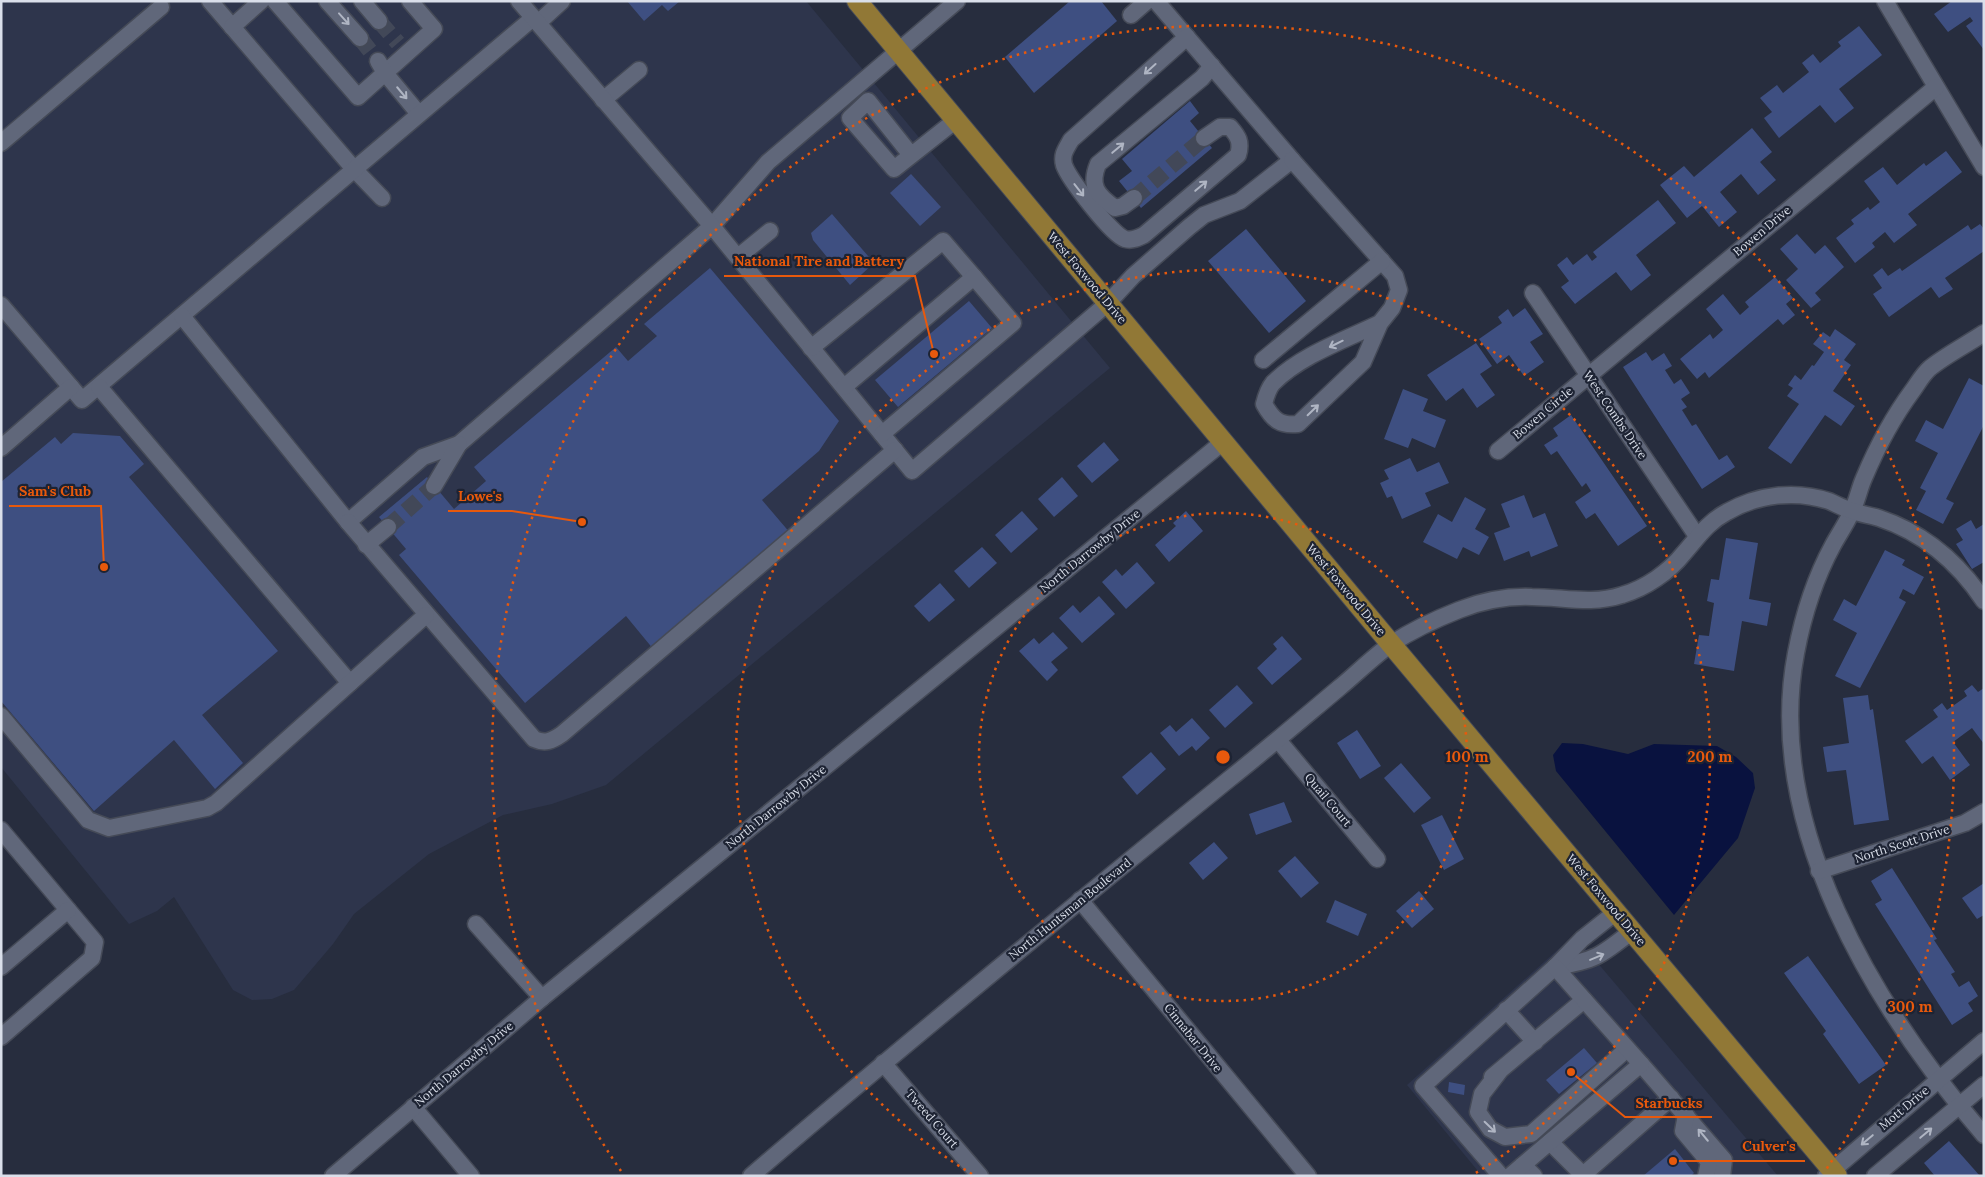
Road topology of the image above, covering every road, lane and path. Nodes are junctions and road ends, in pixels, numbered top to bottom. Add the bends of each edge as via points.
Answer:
1 (210, 1) edge
2 (261, 1) edge
3 (275, 1) edge
4 (327, 1) edge
5 (362, 1) edge
6 (410, 1) edge
7 (519, 1) edge
8 (562, 1) edge
9 (857, 1) edge
10 (958, 1) edge
11 (1147, 1) edge
12 (1156, 1) edge
13 (1885, 1) edge
14 (161, 7) dead end
15 (1131, 16) dead end
16 (379, 20) tunnel mouth
17 (535, 21) junction
18 (232, 26) junction
19 (1187, 37) junction
20 (360, 38) tunnel mouth
21 (898, 51) junction
22 (1212, 66) junction
23 (382, 67) junction
24 (640, 70) dead end
25 (1936, 87) junction
26 (604, 100) junction
27 (419, 114) junction
28 (956, 120) junction
29 (1204, 138) tunnel mouth
30 (1, 143) edge
31 (911, 155) dead end
32 (1292, 160) junction
33 (1984, 167) edge
34 (354, 169) junction
35 (382, 198) dead end
36 (1134, 198) tunnel mouth
37 (712, 226) junction
38 (770, 230) dead end
39 (738, 258) junction
40 (1382, 261) junction
41 (974, 277) junction
42 (1534, 293) dead end
43 (1108, 303) junction
44 (1, 305) edge
45 (182, 316) junction
46 (1380, 323) junction
47 (1984, 333) edge
48 (811, 348) junction
49 (1263, 360) dead end
50 (1588, 376) junction
51 (71, 387) junction
52 (99, 387) junction
53 (844, 387) junction
54 (882, 434) junction
55 (1223, 442) junction
56 (459, 444) junction
57 (1, 448) edge
58 (895, 450) junction
59 (1498, 451) dead end
60 (434, 486) tunnel mouth
61 (1852, 511) junction
62 (348, 522) junction
63 (388, 527) tunnel mouth
64 (1697, 536) junction
65 (366, 545) junction
66 (1984, 601) edge
67 (426, 615) junction
68 (1391, 644) junction
69 (350, 683) junction
70 (1, 716) edge
71 (1278, 740) junction
72 (1984, 812) edge
73 (1, 830) edge
74 (1377, 859) dead end
75 (1819, 871) junction
76 (1080, 900) junction
77 (68, 910) junction
78 (1616, 912) junction
79 (476, 924) dead end
80 (1632, 931) junction
81 (1, 967) edge
82 (1555, 967) junction
83 (542, 998) junction
84 (1584, 1000) junction
85 (1506, 1010) junction
86 (1, 1037) edge
87 (1984, 1041) edge
88 (1535, 1042) junction
89 (1627, 1049) junction
90 (883, 1063) junction
91 (1641, 1064) junction
92 (1499, 1072) junction
93 (1939, 1079) junction
94 (1984, 1085) edge
95 (1671, 1098) junction
96 (1958, 1105) junction
97 (413, 1107) junction
98 (1686, 1115) junction
99 (1465, 1134) junction
100 (1984, 1135) edge
101 (1550, 1142) junction
102 (1528, 1170) edge
103 (1832, 1174) edge
104 (333, 1176) edge
105 (471, 1176) edge
106 (751, 1176) edge
107 (980, 1176) edge
108 (1308, 1176) edge
109 (1500, 1176) edge
110 (1510, 1176) edge
111 (1706, 1176) edge
112 (1722, 1176) edge
113 (1875, 1176) edge

1 - 18 street
2 - 18 street
3 - 23 street via 358,97
4 -> 20 street
5 - 16 street
6 - 23 street via 434,29 402,48
7 - 17 street
8 - 17 street
9 - 21 main road, West Foxwood Drive
10 - 21 street
11 - 15 street
12 - 19 street
13 - 25 street
14 - 30 street
17 - 26 street
17 - 27 street
18 - 34 street
19 - 22 street
19 -> 29 street via 1070,140 1063,153 1064,164 1080,191 1115,232 1125,239 1134,239 1144,235 1238,155 1241,145 1230,127 1220,127
21 - 28 main road, West Foxwood Drive
21 - 37 street via 768,162
22 - 32 street
36 -> 22 street via 1115,208 1105,200 1094,187 1093,175 1098,164 1202,78
23 -> 27 street
24 - 26 street
25 - 33 street
25 - 50 street, Bowen Drive
26 - 37 street
27 - 34 street
28 - 31 street
28 - 43 main road, West Foxwood Drive
32 - 40 street
32 - 43 street via 1240,201 1204,215 1133,276
34 - 35 street
34 - 45 street
37 - 39 street
37 - 56 street
38 - 39 street
39 - 48 street
40 - 46 street via 1395,276 1399,290 1392,308
40 - 49 street
41 - 48 street via 943,241
41 - 53 street
41 - 54 street via 1013,323
42 - 50 street, West Combs Drive
43 - 55 main road, West Foxwood Drive
43 - 58 street via 912,471
44 - 51 street
45 - 52 street
45 - 62 street
46 -> 46 street via 1296,366 1273,384 1264,404 1275,421 1287,426 1298,424 1363,362
47 - 61 street via 1928,369 1881,441
48 - 53 street
50 - 59 street, Bowen Circle
50 - 64 street, West Combs Drive
51 - 52 street via 82,400
51 - 57 street
52 - 69 street
53 - 54 street
54 - 58 street
55 - 68 main road, West Foxwood Drive
55 - 83 street, North Darrowby Drive
56 - 60 street
56 - 62 street via 423,457
58 - 67 street via 552,741 541,743 534,740
61 - 64 street, North Huntsman Boulevard via 1809,496 1764,497 1724,513
61 - 66 street, North Huntsman Boulevard via 1906,529 1929,542 1952,561
61 - 75 street via 1832,546 1805,616 1791,695 1794,778
62 - 65 street
63 - 65 street
64 - 68 street, North Huntsman Boulevard via 1668,570 1623,595 1591,601 1534,597 1484,602 1457,611
65 - 67 street
67 - 69 street
68 - 71 street, North Huntsman Boulevard
68 - 78 main road, West Foxwood Drive
69 - 70 street via 216,803 207,808 108,828 88,820
71 - 74 street, Quail Court
71 - 76 street, North Huntsman Boulevard
72 - 75 street, North Scott Drive via 1965,823
73 - 77 street
75 - 93 street via 1870,973
76 - 90 street, North Huntsman Boulevard
76 - 108 street, Cinnabar Drive
77 - 81 street
77 - 86 street via 95,942 92,958
78 - 80 main road, West Foxwood Drive
78 - 82 street via 1582,939
79 - 83 street
82 -> 80 street via 1582,963 1604,954
80 - 103 main road, West Foxwood Drive
82 - 84 street
82 - 85 street
83 - 97 street, North Darrowby Drive
84 - 88 street
84 - 89 street
85 - 88 street
85 - 99 street via 1423,1086
87 - 93 street, Mott Drive
88 - 92 street
89 - 91 street
92 -> 89 street via 1482,1094 1478,1112 1490,1129 1505,1137 1531,1134
90 - 106 street, North Huntsman Boulevard
90 - 107 street, Tweed Court
91 - 95 street
91 - 101 street
92 - 99 street via 1476,1089
93 - 96 street
93 -> 103 street, Mott Drive
94 - 96 street
95 - 98 street
95 - 101 street via 1582,1175
96 - 100 street
113 -> 96 street
97 - 104 street, North Darrowby Drive
97 - 105 street
98 - 111 street via 1683,1132 1709,1162
112 -> 98 street via 1724,1160
99 - 109 street
101 - 102 street
102 - 110 street

